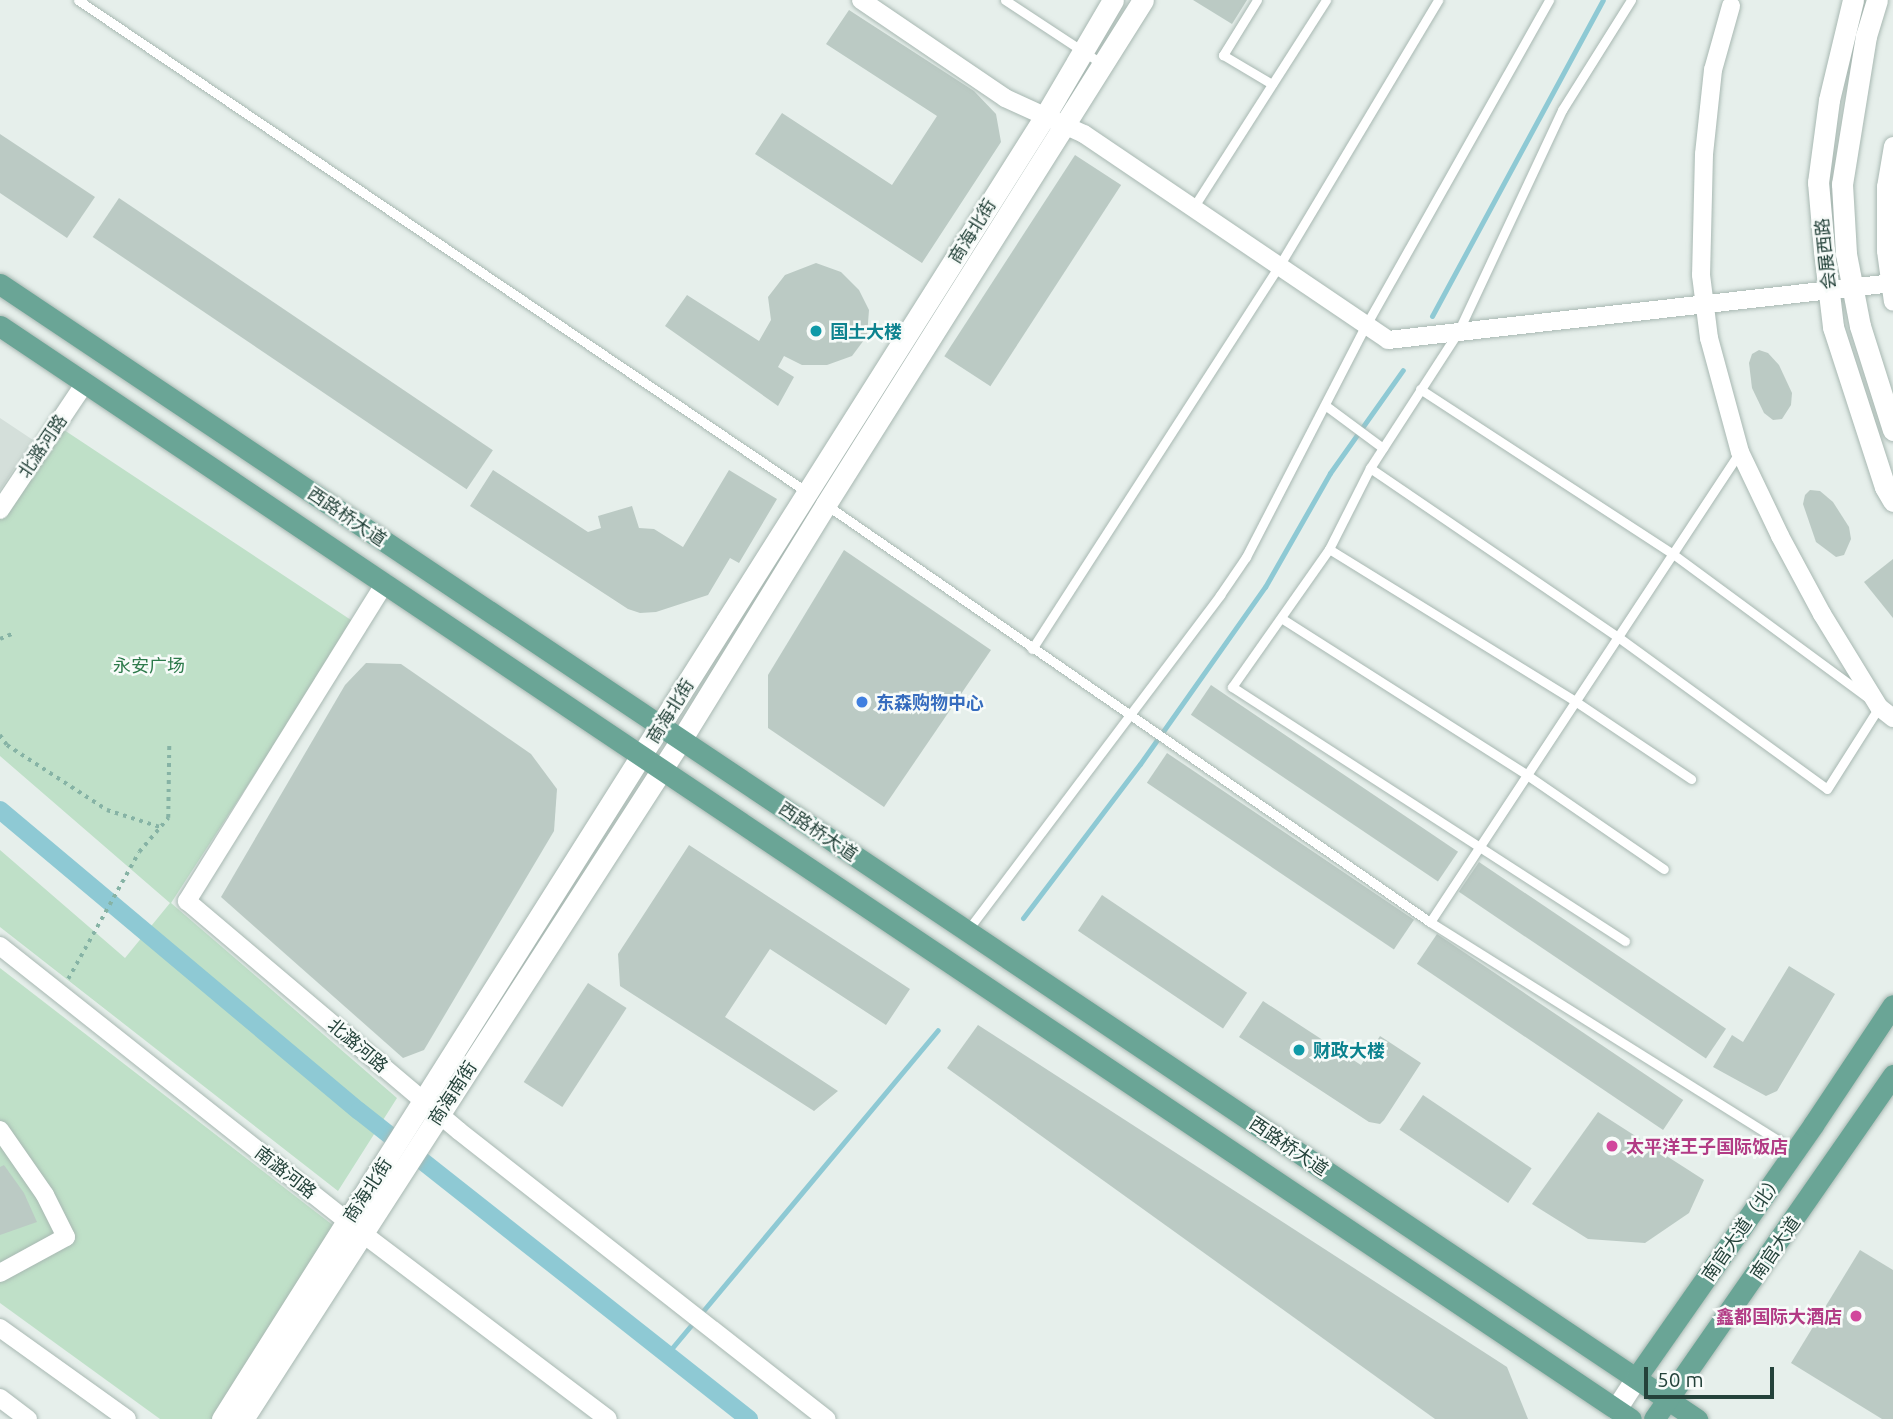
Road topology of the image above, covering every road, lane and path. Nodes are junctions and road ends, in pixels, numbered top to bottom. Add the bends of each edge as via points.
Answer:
1 (78, 0) edge
2 (861, 0) edge
3 (1005, 0) edge
4 (1113, 0) edge
5 (1143, 0) edge
6 (1257, 0) edge
7 (1326, 0) edge
8 (1438, 0) edge
9 (1549, 0) edge
10 (1631, 0) edge
11 (1853, 0) edge
12 (1877, 0) edge
13 (1731, 6) dead end
14 (1081, 50) junction
15 (1102, 64) junction
16 (1272, 84) junction
17 (1045, 116) junction
18 (1064, 125) junction
19 (1893, 146) edge
20 (1193, 208) junction
21 (1279, 266) junction
22 (0, 284) edge
23 (1892, 284) edge
24 (1853, 288) junction
25 (1828, 290) junction
26 (1893, 302) edge
27 (1705, 304) junction
28 (1366, 325) junction
29 (0, 326) edge
30 (1458, 332) junction
31 (85, 383) junction
32 (1420, 389) junction
33 (1325, 405) junction
34 (1893, 430) edge
35 (1382, 448) junction
36 (1740, 452) junction
37 (1370, 468) junction
38 (807, 492) junction
39 (1893, 501) edge
40 (825, 504) junction
41 (0, 510) edge
42 (1329, 549) junction
43 (1673, 554) junction
44 (385, 583) junction
45 (1281, 618) junction
46 (12, 634) dead end
47 (1618, 637) junction
48 (0, 639) edge
49 (1032, 649) junction
50 (1575, 701) junction
51 (1886, 712) edge
52 (1128, 715) junction
53 (660, 726) junction
54 (0, 735) edge
55 (681, 740) junction
56 (169, 745) dead end
57 (643, 755) junction
58 (663, 769) junction
59 (1527, 775) junction
60 (1691, 779) dead end
61 (160, 827) junction
62 (1479, 847) junction
63 (1664, 869) dead end
64 (1430, 922) junction
65 (967, 931) junction
66 (1625, 942) dead end
67 (0, 946) edge
68 (60, 993) junction
69 (1893, 1005) edge
70 (1893, 1075) edge
71 (429, 1112) junction
72 (0, 1130) edge
73 (1796, 1150) junction
74 (354, 1227) junction
75 (0, 1273) edge
76 (0, 1328) edge
77 (1636, 1378) junction
78 (0, 1398) edge
79 (1669, 1400) junction
80 (1619, 1416) edge
81 (29, 1419) edge
82 (127, 1419) edge
83 (222, 1419) edge
84 (243, 1419) edge
85 (608, 1419) edge
86 (826, 1419) edge
87 (1654, 1419) edge
88 (1697, 1419) edge

1 - 38 lane
2 - 17 street via 1005,98
3 - 14 lane
4 - 14 main road, 商海北街
5 - 15 main road, 商海北街
6 - 16 lane via 1223,55
7 - 16 lane
8 - 21 lane
9 - 28 lane
10 - 30 lane via 1562,110
11 - 25 main road, 会展西路 via 1829,100 1818,182
12 - 24 main road, 会展西路 via 1863,50 1842,184
13 - 27 street via 1713,70 1704,154
14 - 15 lane
14 - 17 main road, 商海北街
15 - 18 main road, 商海北街
16 - 20 lane
17 - 18 street
17 - 38 main road, 商海北街
18 - 20 street
18 - 40 main road, 商海北街
19 - 23 street via 1886,187 1886,251
20 - 21 street
21 - 28 street
21 - 49 lane
22 - 53 main road, 西路桥大道
23 - 24 street
23 - 26 street
24 - 25 street
24 - 34 main road, 会展西路 via 1860,327
25 - 27 street
25 - 39 main road, 会展西路 via 1832,327
27 - 30 street
27 - 36 street via 1709,338
28 - 30 street via 1388,340
28 - 33 lane
29 - 31 main road, 西路桥大道
30 - 32 lane
31 - 41 street, 北潞河路
31 - 44 main road, 西路桥大道
32 - 35 lane
32 - 43 lane
33 - 35 lane
33 - 52 lane via 1246,556
35 - 37 lane
36 - 43 lane
36 - 51 street via 1822,614
37 - 42 lane
37 - 47 lane
38 - 40 lane
38 - 53 main road, 商海北街
40 - 49 lane
40 - 55 main road, 商海北街
42 - 45 lane
42 - 50 lane
43 - 47 lane
43 - 51 lane
44 - 57 main road, 西路桥大道
44 - 71 street, 北潞河路 via 187,901
45 - 59 lane
45 - 62 lane via 1232,687
46 - 48 path
47 - 50 lane
47 - 51 lane via 1827,789
49 - 52 lane
50 - 59 lane
50 - 60 lane
52 - 64 lane
52 - 65 lane
53 - 55 main road, 西路桥大道
53 - 57 main road, 商海北街
54 - 61 path via 7,745 107,810
55 - 58 main road, 商海北街
55 - 65 main road, 西路桥大道
56 - 61 path via 168,818
57 - 58 main road, 西路桥大道
57 - 71 main road, 商海北街
58 - 71 main road, 商海南街
58 - 80 main road, 西路桥大道
59 - 62 lane
59 - 63 lane
61 - 68 path via 139,852
62 - 64 lane
62 - 66 lane
64 - 73 lane
65 - 77 main road, 西路桥大道
67 - 68 street, 南潞河路
68 - 74 street, 南潞河路
69 - 73 main road, 南官大道（北）
70 - 79 main road, 南官大道
71 - 74 main road, 商海南街
71 - 86 street, 北潞河路
72 - 75 street via 45,1195 66,1237
73 - 77 main road, 南官大道（北）
74 - 83 main road, 商海北街
74 - 84 main road, 商海南街
74 - 85 street, 南潞河路
76 - 82 street
77 - 79 main road, 西路桥大道
77 - 80 main road
78 - 81 street
79 - 87 main road, 南官大道
79 - 88 main road, 西路桥大道

